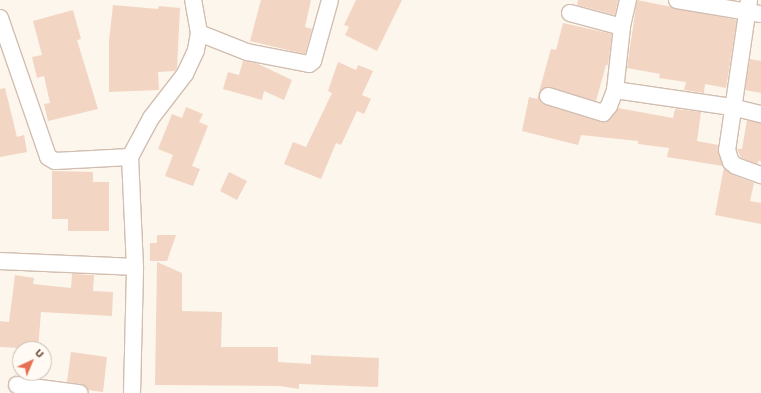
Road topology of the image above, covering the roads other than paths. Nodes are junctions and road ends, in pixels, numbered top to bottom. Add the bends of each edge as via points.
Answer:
1 (193, 0) edge
2 (330, 0) edge
3 (628, 0) edge
4 (677, 0) edge
5 (753, 8) edge
6 (570, 13) dead end
7 (0, 18) edge
8 (622, 27) junction
9 (199, 33) junction
10 (615, 90) junction
11 (548, 96) dead end
12 (732, 107) junction
13 (761, 114) edge
14 (130, 157) junction
15 (761, 175) edge
16 (0, 260) edge
17 (135, 267) junction
18 (17, 385) dead end
19 (78, 393) edge
20 (132, 393) edge

1 - 9 street
2 - 9 street via 313,61 309,64 247,52
3 - 8 street
4 - 5 street
5 - 12 street
6 - 8 street
7 - 14 street via 48,157 55,161
8 - 10 street
9 - 14 street via 196,50 185,74 151,118
10 - 11 street via 609,106 603,113
10 - 12 street
12 - 13 street
12 - 15 street via 727,150 731,162 743,170
14 - 17 street
16 - 17 street
17 - 20 street
18 - 19 street

